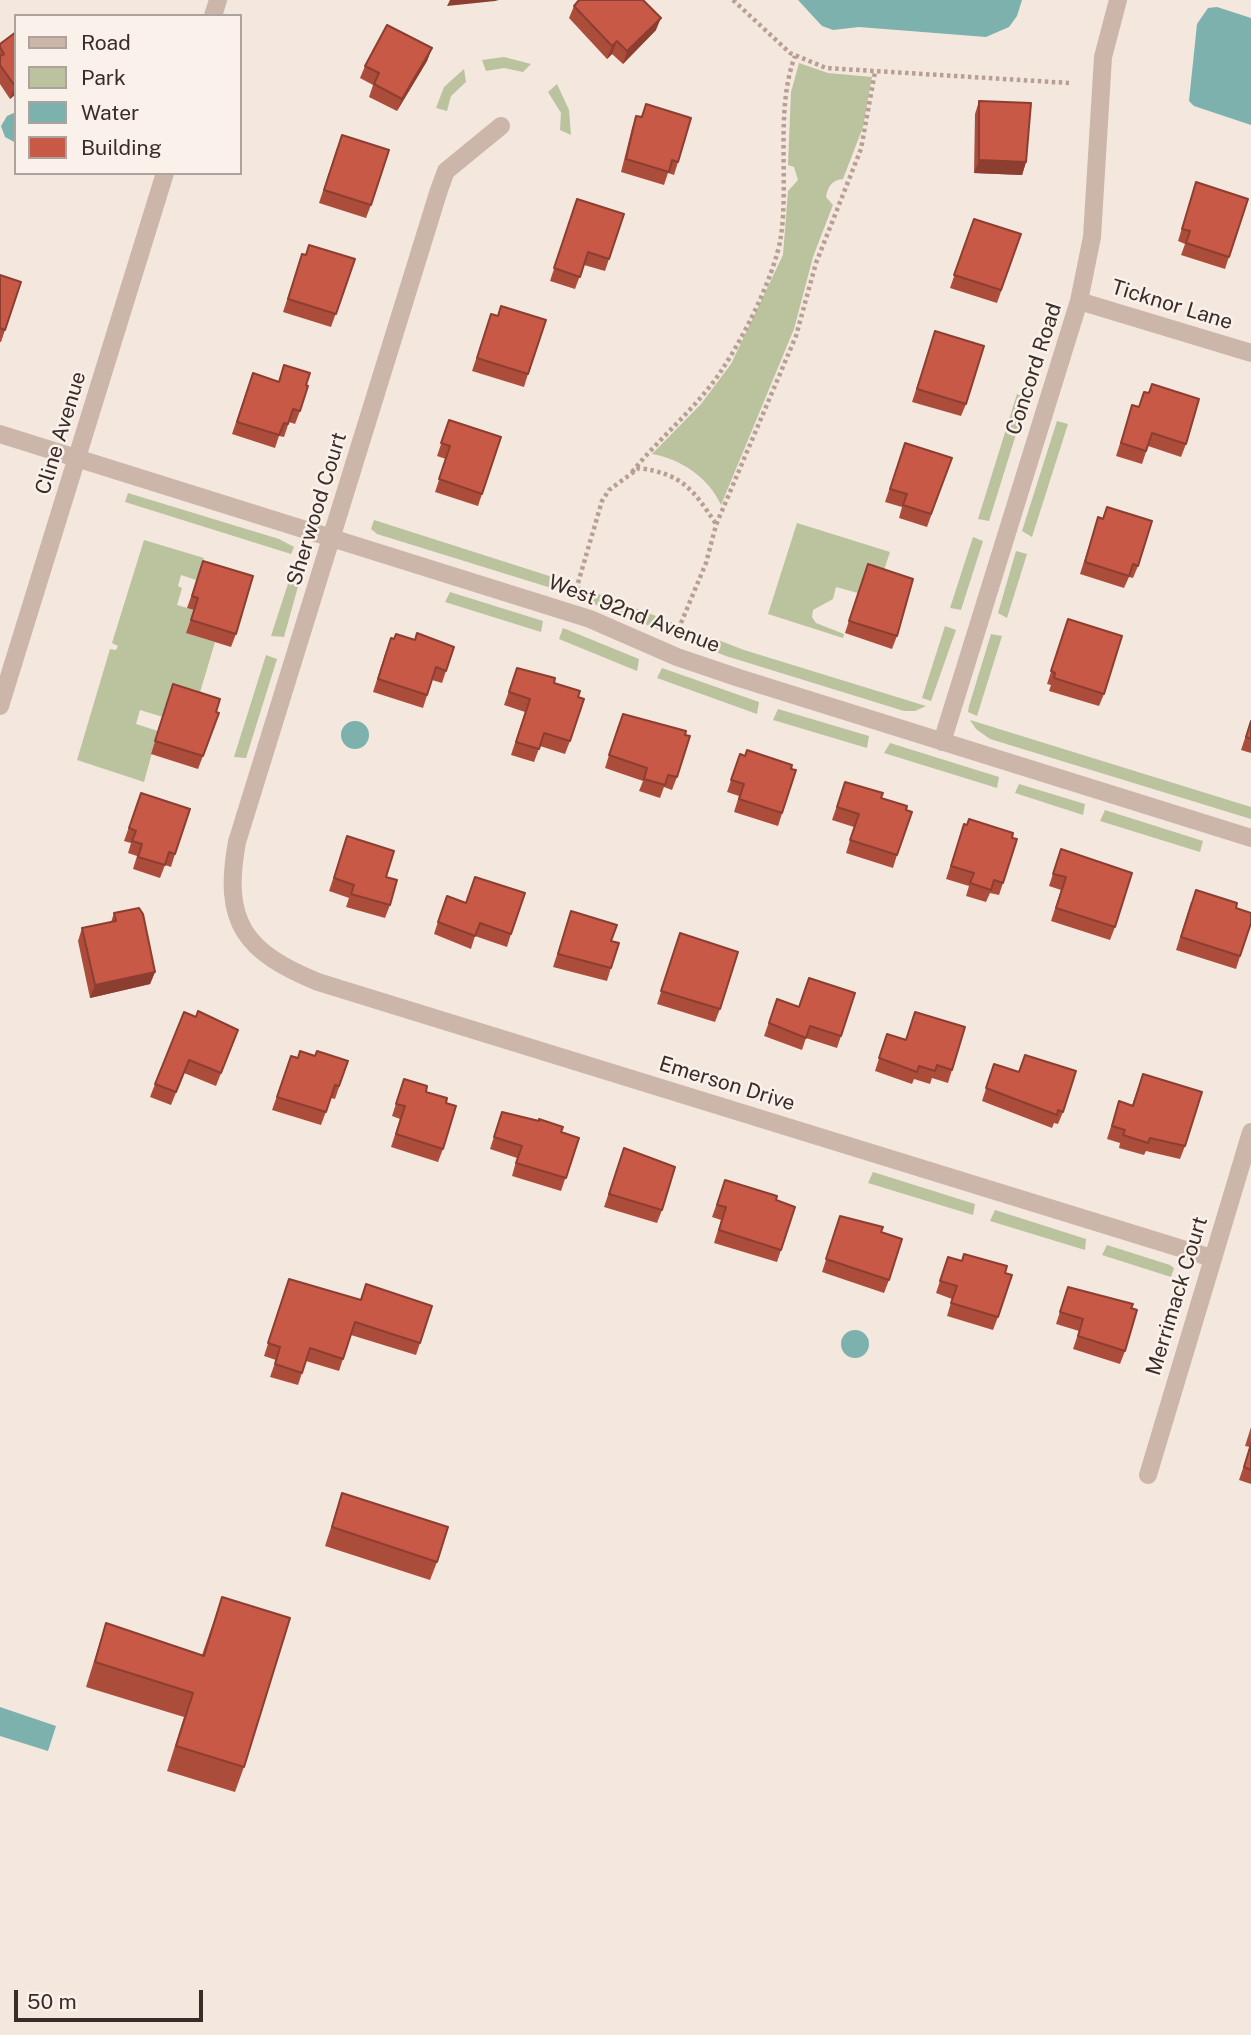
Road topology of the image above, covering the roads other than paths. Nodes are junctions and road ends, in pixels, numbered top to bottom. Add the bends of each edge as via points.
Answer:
1 (1118, 0) edge
2 (501, 126) dead end
3 (164, 175) edge
4 (1079, 301) junction
5 (1251, 354) edge
6 (0, 434) edge
7 (77, 459) junction
8 (331, 538) junction
9 (0, 706) edge
10 (942, 741) junction
11 (1251, 838) edge
12 (243, 930) joint
13 (1251, 1132) edge
14 (1212, 1258) junction
15 (1148, 1475) dead end

1 - 4 street, Concord Road via 1103,57 1092,237
2 - 8 street, Sherwood Court via 446,171
3 - 7 street, Cline Avenue
4 - 5 street, Ticknor Lane
4 - 10 street, Concord Road
6 - 7 street, West 92nd Avenue
7 - 8 street, West 92nd Avenue
7 - 9 street, Cline Avenue
8 - 10 street, West 92nd Avenue via 590,619 677,657
8 - 12 street, Sherwood Court via 237,842 232,870
10 - 11 street, West 92nd Avenue
12 - 14 street, Emerson Drive via 258,950 280,967 318,982
13 - 14 street, Merrimack Court
14 - 15 street, Merrimack Court

